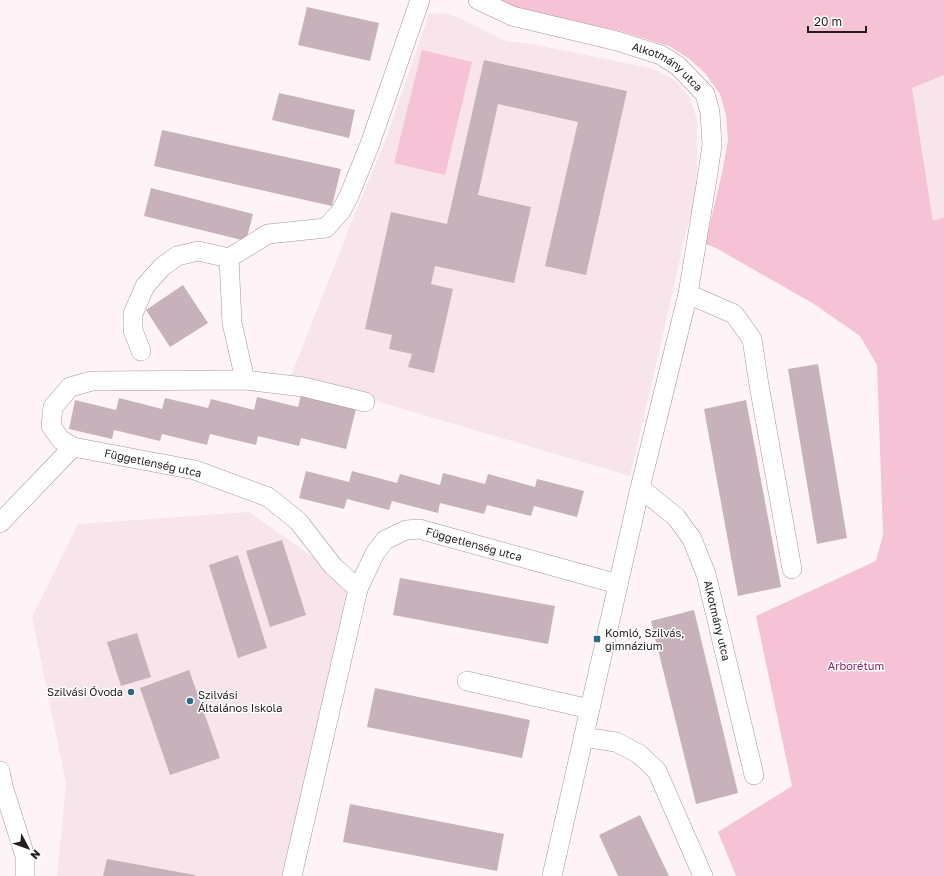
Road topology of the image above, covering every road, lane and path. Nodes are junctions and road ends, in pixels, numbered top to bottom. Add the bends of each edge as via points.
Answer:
1 (420, 0) edge
2 (478, 0) edge
3 (229, 258) junction
4 (688, 294) junction
5 (141, 351) dead end
6 (245, 380) junction
7 (366, 402) dead end
8 (73, 447) junction
9 (640, 488) junction
10 (0, 523) edge
11 (792, 569) dead end
12 (618, 584) junction
13 (358, 589) junction
14 (467, 680) dead end
15 (590, 709) junction
16 (583, 737) junction
17 (0, 771) edge
18 (754, 775) dead end
19 (25, 876) edge
20 (292, 876) edge
21 (552, 876) edge
22 (703, 876) edge

1 - 3 street via 370,144 341,211 326,228 268,234
2 - 4 street, Alkotmány utca via 512,16 617,41 661,55 678,66 705,94 710,112 712,145
3 - 5 street via 198,250 177,256 144,286 133,314 133,330
3 - 6 street via 232,323
4 - 9 street, Alkotmány utca
4 - 11 street via 734,314 752,339
6 - 7 street via 304,387
6 - 8 street via 92,381 70,387 53,407 51,426 61,440
8 - 10 street
8 - 13 street, Függetlenség utca via 195,470 268,497 298,521 333,566
9 - 12 street, Alkotmány utca
9 - 18 street, Alkotmány utca via 676,517 692,539 706,574
12 - 13 street, Függetlenség utca via 419,529 406,530 385,540 375,553
12 - 15 street, Alkotmány utca
13 - 20 street, Függetlenség utca
14 - 15 street
15 - 16 street, Alkotmány utca
16 - 21 street, Alkotmány utca
16 - 22 street via 616,742 639,754 657,771
17 - 19 street via 25,856

